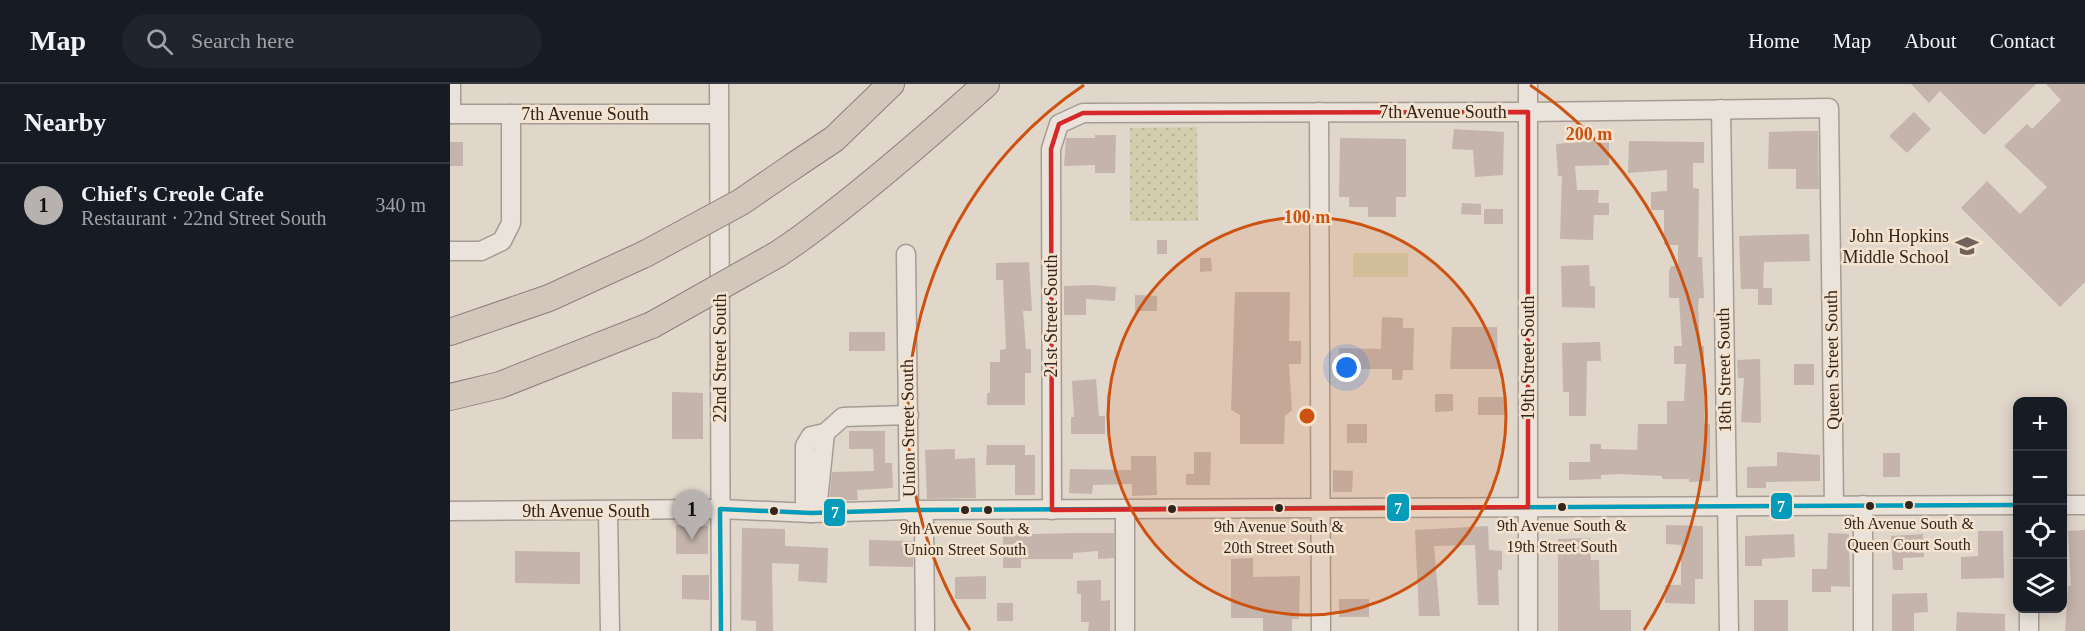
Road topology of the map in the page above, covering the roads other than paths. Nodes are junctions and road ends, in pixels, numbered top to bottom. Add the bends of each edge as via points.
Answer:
1 (452, 84) edge
2 (719, 84) edge
3 (891, 84) edge
4 (986, 84) edge
5 (1528, 84) edge
6 (1721, 108) junction
7 (1829, 108) joint
8 (1319, 112) junction
9 (1528, 112) junction
10 (451, 114) edge
11 (511, 114) junction
12 (719, 114) junction
13 (1059, 124) joint
14 (450, 251) edge
15 (906, 254) dead end
16 (450, 332) edge
17 (450, 397) edge
18 (909, 415) junction
19 (1834, 505) junction
20 (1863, 505) junction
21 (2013, 505) edge
22 (2067, 505) edge
23 (2085, 505) edge
24 (1726, 506) junction
25 (1528, 507) junction
26 (1318, 508) junction
27 (720, 509) junction
28 (811, 510) junction
29 (909, 510) junction
30 (1052, 510) junction
31 (1125, 510) junction
32 (450, 511) edge
33 (608, 511) junction
34 (2029, 613) edge
35 (610, 631) edge
36 (721, 631) edge
37 (925, 631) edge
38 (1125, 631) edge
39 (1321, 631) edge
40 (1528, 631) edge
41 (1729, 631) edge
42 (1863, 631) edge
43 (2029, 631) edge

1 - 10 street
2 - 12 street, 22nd Street South
3 - 16 highway, bridge via 834,139 741,202 645,254 549,298
4 - 17 highway, bridge via 838,211 778,254 652,325 500,385
5 - 9 street, 19th Street South
6 - 7 street, 7th Avenue South
6 - 9 street, 7th Avenue South
6 - 24 street, 18th Street South
7 - 19 street, Queen Street South
8 - 9 street, 7th Avenue South
8 - 13 street, 7th Avenue South via 1083,113
8 - 26 street
9 - 25 street, 19th Street South
10 - 11 street, 7th Avenue South
11 - 12 street, 7th Avenue South
11 - 14 street via 511,223 501,241 481,251
12 - 27 street, 22nd Street South
13 - 30 street, 21st Street South via 1051,149
15 - 18 street, Union Street South
18 - 28 street via 843,417 825,433 818,501
18 - 29 street, Union Street South
19 - 20 street, 9th Avenue South
19 - 24 street, 9th Avenue South
20 - 21 street, 9th Avenue South
20 - 42 street
22 - 23 street
24 - 25 street, 9th Avenue South
24 - 41 street, 18th Street South
25 - 26 street, 9th Avenue South
25 - 40 street, 19th Street South
26 - 31 street, 9th Avenue South
26 - 39 street
27 - 28 street, 9th Avenue South
27 - 33 street, 9th Avenue South
27 - 36 street, 22nd Street South
28 - 29 street, 9th Avenue South
29 - 30 street, 9th Avenue South
29 - 37 street, Union Street South via 924,521
30 - 31 street, 9th Avenue South
31 - 38 street
32 - 33 street, 9th Avenue South
33 - 35 street
34 - 43 street

